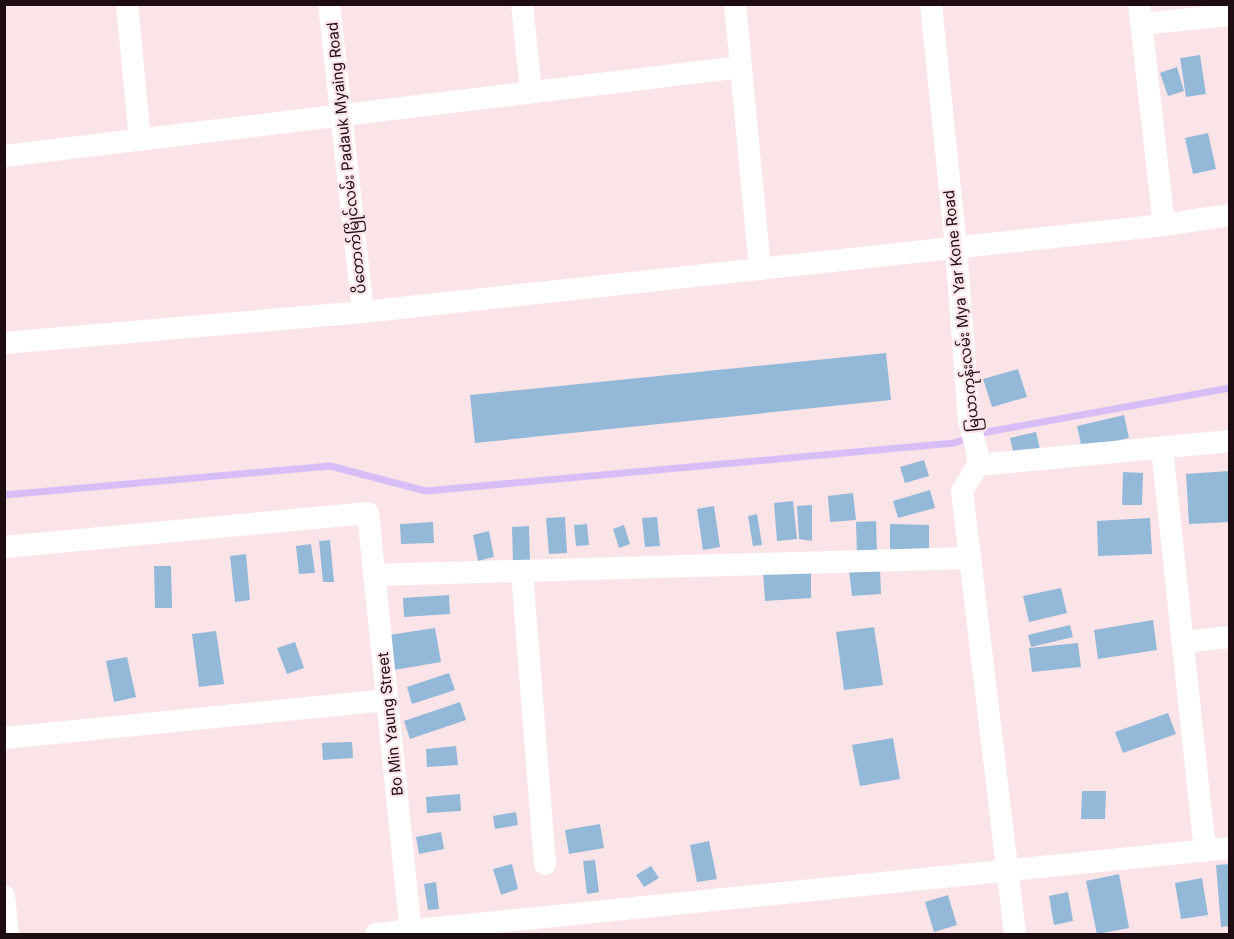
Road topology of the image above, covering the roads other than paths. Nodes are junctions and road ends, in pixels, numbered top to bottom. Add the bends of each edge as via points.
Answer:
1 (127, 4) edge
2 (329, 4) edge
3 (522, 4) edge
4 (735, 4) edge
5 (931, 4) edge
6 (1140, 14) edge
7 (1230, 15) edge
8 (741, 67) junction
9 (531, 92) junction
10 (340, 116) junction
11 (140, 140) junction
12 (4, 156) edge
13 (1230, 215) edge
14 (1164, 225) junction
15 (956, 248) junction
16 (760, 269) junction
17 (363, 312) junction
18 (4, 343) edge
19 (1230, 441) edge
20 (1162, 448) junction
21 (977, 458) junction
22 (4, 547) edge
23 (970, 558) junction
24 (522, 572) junction
25 (374, 575) junction
26 (1230, 637) edge
27 (1182, 642) junction
28 (387, 700) junction
29 (4, 738) edge
30 (1230, 848) edge
31 (1205, 851) junction
32 (544, 864) dead end
33 (1008, 870) junction
34 (4, 896) edge
35 (411, 933) edge
36 (8, 934) edge
37 (376, 934) edge
38 (1016, 934) edge

1 - 11 street
2 - 10 street, ပိတောက်မြိုင်လမ်း Padauk Myaing Road
3 - 9 street
4 - 8 street
5 - 15 street, မြယာကုန်းလမ်း Mya Yar Kone Road
6 - 7 street
6 - 14 street
8 - 9 street
8 - 16 street
9 - 10 street
10 - 11 street
10 - 17 street, ပိတောက်မြိုင်လမ်း Padauk Myaing Road
11 - 12 street
13 - 14 street
14 - 15 street
15 - 16 street
15 - 21 street, မြယာကုန်းလမ်း Mya Yar Kone Road via 969,421
16 - 17 street
17 - 18 street
19 - 20 street
20 - 21 street
20 - 27 street
21 - 23 street via 962,491
22 - 25 street, Bo Min Yaung Street via 368,513
23 - 24 street
23 - 33 street
24 - 25 street
24 - 32 street
25 - 28 street, Bo Min Yaung Street
26 - 27 street
27 - 31 street
28 - 29 street
28 - 35 street, Bo Min Yaung Street
30 - 31 street
31 - 33 street
33 - 35 street
33 - 38 street
34 - 36 street
35 - 37 street

